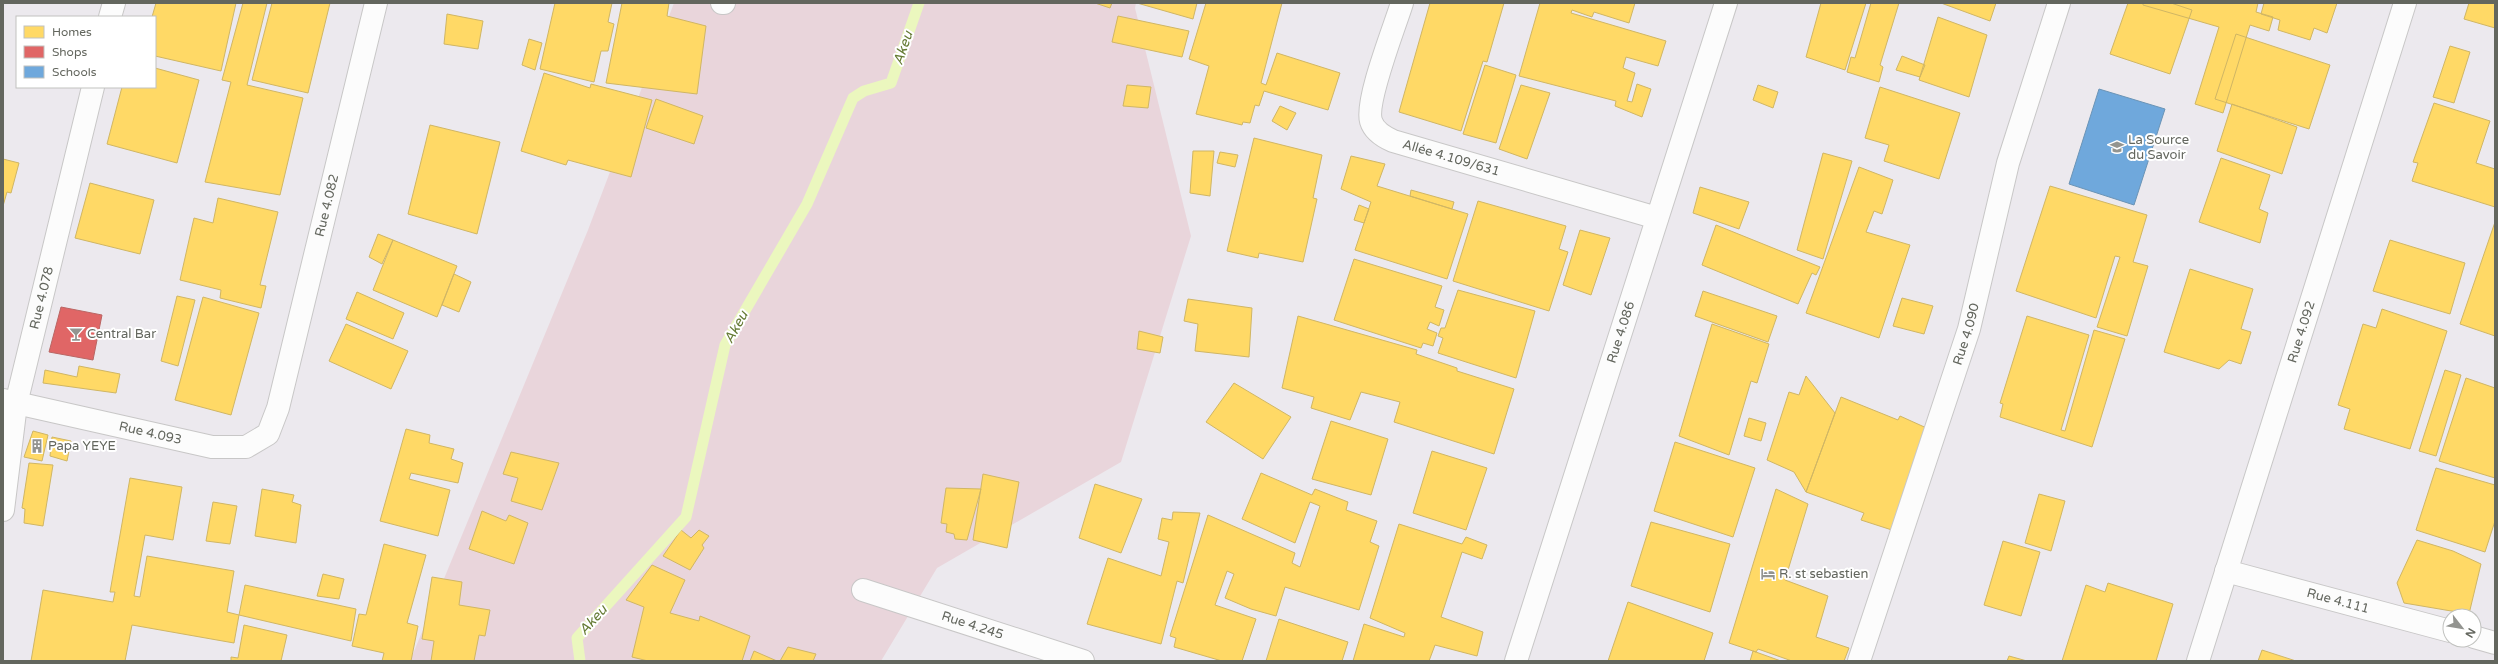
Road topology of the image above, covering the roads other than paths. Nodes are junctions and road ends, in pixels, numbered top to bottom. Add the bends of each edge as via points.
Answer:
1 (114, 3) edge
2 (376, 3) edge
3 (1402, 3) edge
4 (1726, 3) edge
5 (2059, 3) edge
6 (2405, 3) edge
7 (110, 16) edge
8 (93, 88) edge
9 (1657, 218) junction
10 (10, 402) edge
11 (278, 408) joint
12 (3, 510) edge
13 (2226, 571) junction
14 (863, 590) dead end
15 (2442, 629) edge
16 (1083, 661) edge
17 (1516, 661) edge
18 (1859, 661) edge
19 (2198, 661) edge

1 - 7 street
2 - 11 street, Rue 4.082
3 - 9 street, Allée 4.109/631 via 1372,101 1371,121 1380,134 1393,141
4 - 9 street, Rue 4.086
5 - 18 street, Rue 4.090 via 2008,163 1970,329
6 - 13 street, Rue 4.092
8 - 10 street, Rue 4.078
9 - 17 street, Rue 4.086
10 - 11 street, Rue 4.093 via 212,446 239,447 246,447 268,434
10 - 12 street, Rue 4.078
13 - 15 street, Rue 4.111
13 - 19 street, Rue 4.092
14 - 16 street, Rue 4.245

